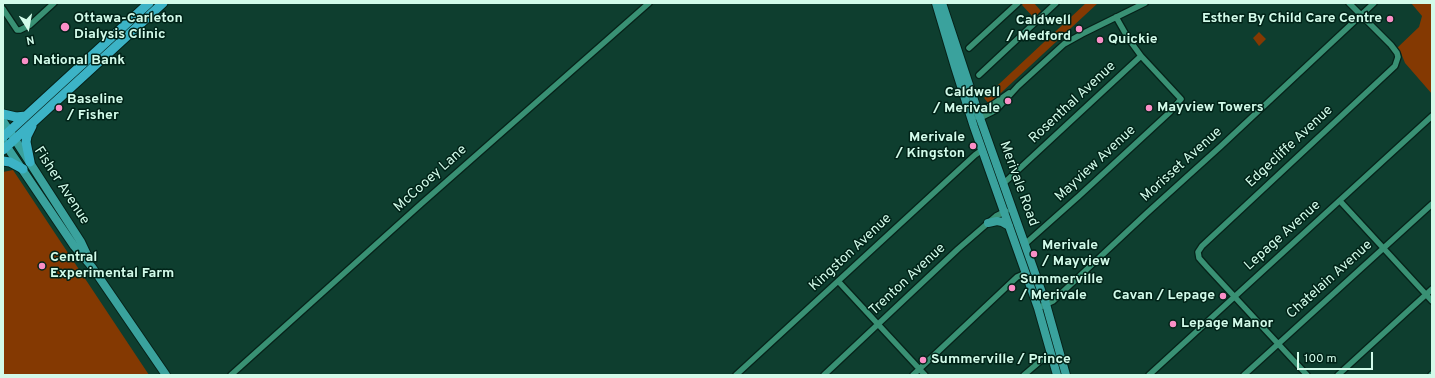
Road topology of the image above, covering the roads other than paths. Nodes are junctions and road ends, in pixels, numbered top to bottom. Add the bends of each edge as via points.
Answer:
1 (54, 3) edge
2 (149, 3) edge
3 (163, 3) edge
4 (649, 3) edge
5 (936, 3) edge
6 (942, 3) edge
7 (1018, 3) edge
8 (1056, 3) edge
9 (1145, 3) edge
10 (1349, 3) edge
11 (1374, 3) edge
12 (3, 9) edge
13 (1361, 15) junction
14 (1116, 17) junction
15 (969, 48) dead end
16 (1141, 56) junction
17 (979, 75) dead end
18 (3, 114) edge
19 (979, 114) junction
20 (26, 116) junction
21 (1432, 116) edge
22 (971, 117) junction
23 (35, 121) junction
24 (3, 122) edge
25 (6, 134) edge
26 (15, 139) junction
27 (4, 145) edge
28 (982, 150) junction
29 (3, 161) edge
30 (30, 162) junction
31 (23, 169) junction
32 (1004, 183) junction
33 (1340, 201) junction
34 (1432, 204) edge
35 (1013, 208) junction
36 (1004, 212) junction
37 (988, 223) junction
38 (1009, 226) junction
39 (1025, 244) junction
40 (1383, 248) junction
41 (92, 267) junction
42 (1026, 273) junction
43 (838, 281) junction
44 (1432, 289) edge
45 (1426, 295) junction
46 (1234, 297) junction
47 (1432, 301) edge
48 (1046, 304) junction
49 (1038, 308) junction
50 (878, 325) junction
51 (1278, 343) junction
52 (1051, 354) junction
53 (919, 369) junction
54 (166, 375) edge
55 (231, 375) edge
56 (736, 375) edge
57 (824, 375) edge
58 (913, 375) edge
59 (925, 375) edge
60 (1024, 375) edge
61 (1057, 375) edge
62 (1066, 375) edge
63 (1150, 375) edge
64 (1244, 375) edge
65 (1307, 375) edge
66 (1338, 375) edge

1 - 12 street via 20,30 17,30
2 - 20 main road
3 - 23 main road
4 - 55 street, McCooey Lane
5 - 22 main road, Merivale Road
6 - 19 main road, Merivale Road
7 - 15 street
8 - 17 street
9 - 14 street
10 - 13 street
11 - 13 street, Morisset Avenue
13 - 46 street, Edgecliffe Avenue via 1391,45 1397,54 1395,66 1202,246 1198,252 1199,258
13 - 48 street, Morisset Avenue via 1053,301
14 - 16 street
14 - 19 street via 1064,44 1018,86
16 - 32 street, Rosenthal Avenue
16 - 39 street, Mayview Avenue via 1181,99 1170,112
18 - 20 main road via 16,118
19 - 22 street
19 - 32 main road, Merivale Road
20 - 25 main road
21 - 33 street, Lepage Avenue
22 - 28 main road, Merivale Road
23 - 26 main road
23 - 30 main road via 26,139
24 - 25 main road, Fisher Avenue
25 - 26 main road, Fisher Avenue
26 - 27 main road
26 - 30 main road, Fisher Avenue
27 - 31 main road, Fisher Avenue
28 - 36 main road, Merivale Road
28 - 43 street, Kingston Avenue
29 - 31 main road
30 - 41 main road, Fisher Avenue via 81,242
31 - 41 main road, Fisher Avenue via 74,246
32 - 35 main road, Merivale Road
33 - 40 street
33 - 46 street, Lepage Avenue
34 - 40 street, Chatelain Avenue
35 - 36 street, Trenton Avenue
35 - 39 main road, Merivale Road
36 - 37 street, Trenton Avenue
36 - 38 main road, Merivale Road
37 - 38 main road via 997,221
37 - 50 street, Trenton Avenue
38 - 42 main road, Merivale Road
39 - 48 main road, Merivale Road
40 - 45 street
40 - 51 street, Chatelain Avenue
41 - 54 main road, Fisher Avenue
42 - 48 main road via 1031,275
42 - 49 main road, Merivale Road
42 - 53 street via 1017,277
43 - 50 street
43 - 56 street, Kingston Avenue
44 - 45 street
45 - 47 street
45 - 66 street
46 - 51 street
46 - 63 street, Lepage Avenue
48 - 49 street, Morisset Avenue
48 - 62 main road, Merivale Road
49 - 52 main road, Merivale Road
50 - 53 street
50 - 57 street, Trenton Avenue
51 - 64 street, Chatelain Avenue
51 - 65 street
52 - 60 street
52 - 61 main road, Merivale Road
53 - 58 street
53 - 59 street

